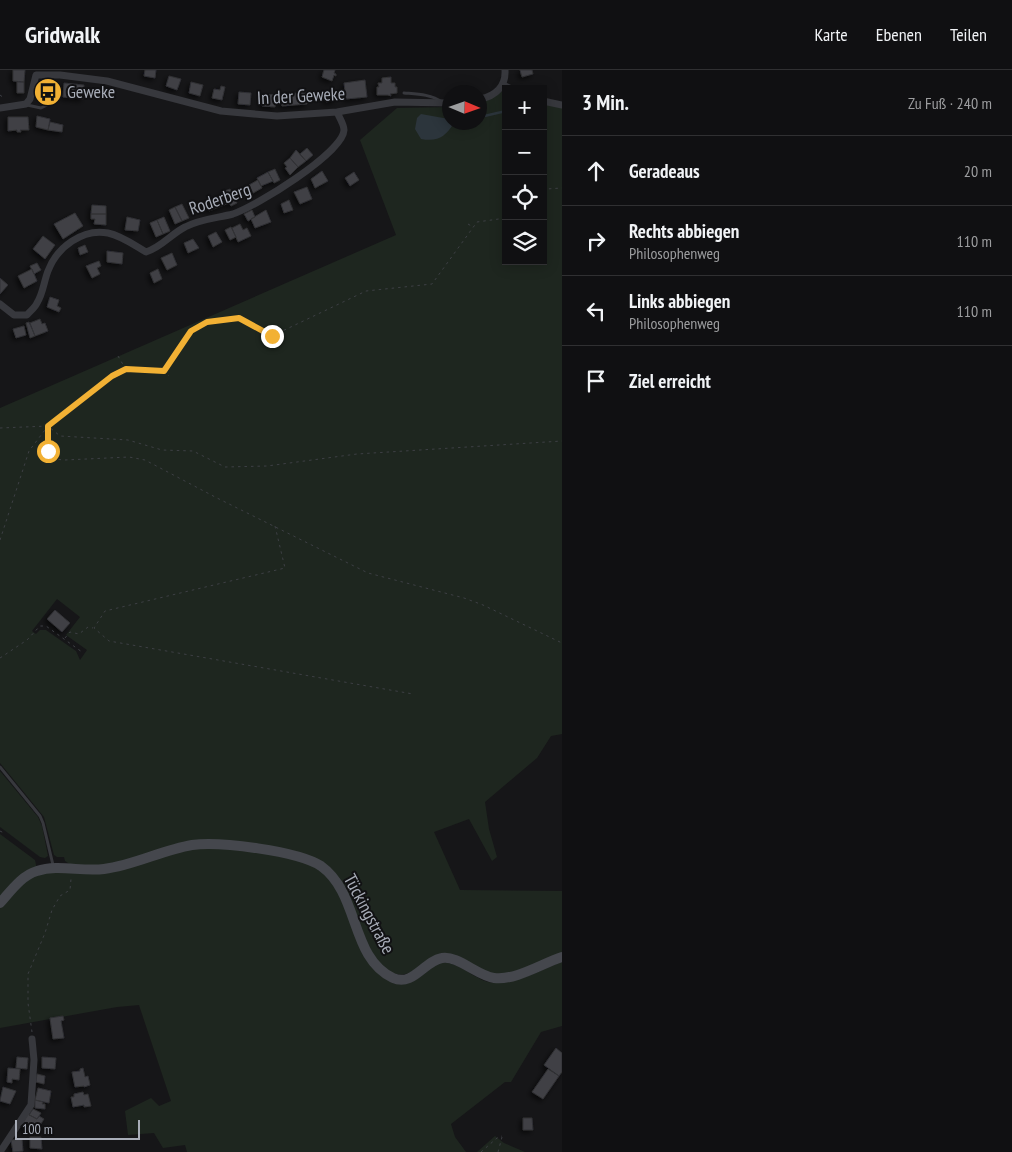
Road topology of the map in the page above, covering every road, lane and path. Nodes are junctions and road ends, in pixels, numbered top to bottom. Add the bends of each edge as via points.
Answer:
1 (505, 70) edge
2 (36, 72) edge
3 (503, 85) edge
4 (502, 86) edge
5 (32, 90) junction
6 (404, 93) dead end
7 (487, 97) edge
8 (442, 101) edge
9 (547, 102) edge
10 (442, 103) edge
11 (26, 104) junction
12 (562, 105) edge
13 (0, 108) edge
14 (337, 112) junction
15 (562, 188) edge
16 (547, 189) edge
17 (502, 219) edge
18 (468, 224) dead end
19 (473, 228) junction
20 (0, 304) edge
21 (272, 336) junction
22 (272, 339) dead end
23 (174, 354) junction
24 (118, 356) dead end
25 (178, 356) dead end
26 (126, 369) junction
27 (164, 371) junction
28 (169, 376) dead end
29 (48, 426) junction
30 (0, 428) edge
31 (562, 441) edge
32 (275, 525) junction
33 (0, 540) edge
34 (94, 628) junction
35 (65, 639) junction
36 (562, 644) edge
37 (82, 652) dead end
38 (0, 658) edge
39 (413, 694) dead end
40 (0, 767) edge
41 (0, 831) edge
42 (4, 833) dead end
43 (53, 868) junction
44 (67, 868) junction
45 (0, 903) edge
46 (562, 956) edge
47 (32, 1039) joint
48 (0, 1152) edge
49 (481, 1152) edge
50 (498, 1152) edge

1 - 3 street
2 - 5 street, In der Geweke
2 - 14 street, In der Geweke via 107,81 221,111 277,116
4 - 7 street
5 - 11 street, In der Geweke
5 - 11 lane via 48,92 49,104 41,108
6 - 8 lane via 422,94
9 - 12 street
10 - 14 street, In der Geweke via 395,102
11 - 13 street
14 - 20 street, Roderberg via 344,129 334,148 268,198 234,214 204,219 184,227 146,252 107,233 74,239 54,259 38,303 27,315 14,315
15 - 16 path
17 - 19 path via 477,222
18 - 19 path
19 - 21 path via 432,284 366,291
21 - 22 path
21 - 23 path via 239,318 207,322 191,331
23 - 25 path
23 - 27 path
24 - 26 path
26 - 27 path
26 - 29 path via 112,376
27 - 28 path
29 - 30 path
29 - 31 path via 60,436 128,440 162,450 193,452 225,467 267,466 357,454
29 - 32 path via 48,451 53,458 129,457 145,460
29 - 33 path via 29,451
32 - 34 path via 285,568 105,611
32 - 36 path via 368,573 464,598
34 - 35 path via 79,634 70,632
34 - 39 path via 109,641
35 - 37 path
35 - 38 path via 46,626 40,626 27,640
40 - 43 lane via 44,823
41 - 42 path
43 - 44 street, Tückingstraße
43 - 45 street, Tückingstraße via 37,870 22,880
44 - 46 street, Tückingstraße via 111,868 193,845 265,849 301,857 320,866 332,877 346,897 361,942 391,977 404,980 413,977 434,960 444,957 486,976 503,978
44 - 47 path via 72,879 70,890 60,896 52,910 28,974
47 - 48 street via 31,1105
49 - 50 path via 502,1136

